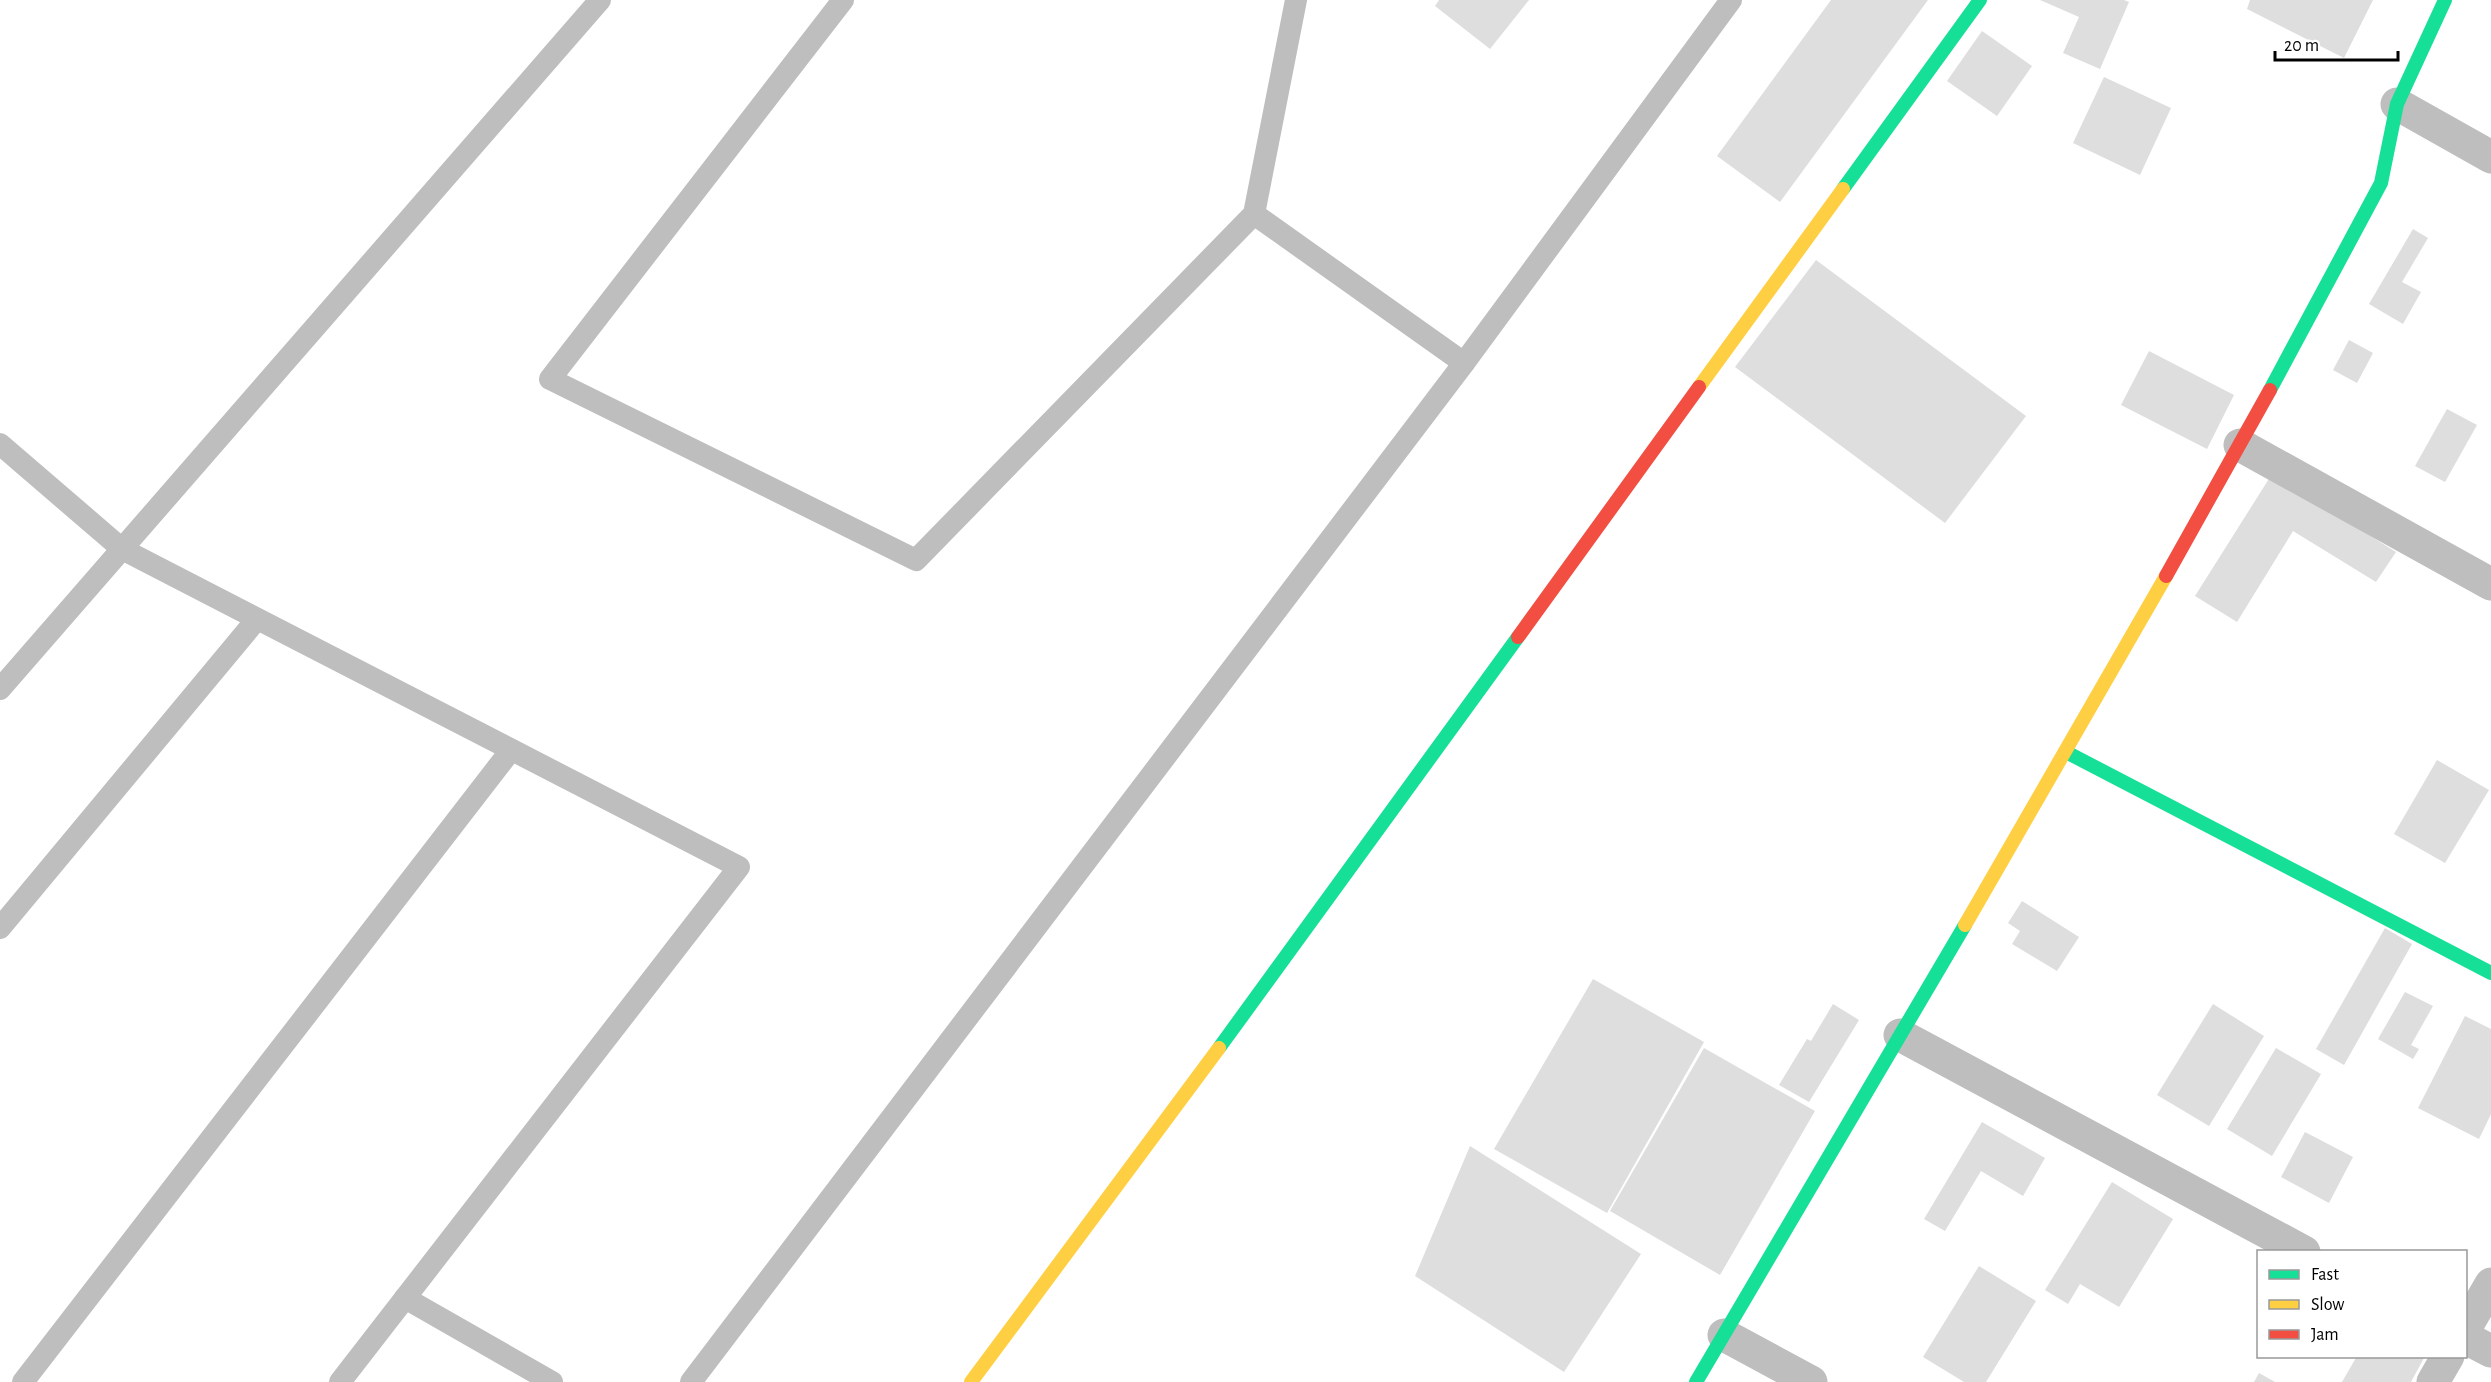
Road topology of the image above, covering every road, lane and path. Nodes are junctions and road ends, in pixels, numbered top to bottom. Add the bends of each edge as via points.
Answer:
1 (600, 0) edge
2 (843, 0) edge
3 (1296, 0) edge
4 (1731, 0) edge
5 (1980, 0) edge
6 (2445, 0) edge
7 (2397, 104) junction
8 (2491, 157) edge
9 (1254, 214) junction
10 (1464, 363) junction
11 (0, 444) edge
12 (2240, 446) junction
13 (122, 549) junction
14 (2491, 584) edge
15 (257, 619) junction
16 (0, 688) edge
17 (511, 750) junction
18 (2066, 752) junction
19 (0, 928) edge
20 (2491, 974) edge
21 (1900, 1035) junction
22 (2302, 1250) edge
23 (2491, 1284) edge
24 (405, 1298) junction
25 (2467, 1325) edge
26 (1724, 1335) junction
27 (2467, 1339) edge
28 (2491, 1351) edge
29 (2447, 1358) edge
30 (23, 1382) edge
31 (340, 1382) edge
32 (552, 1382) edge
33 (691, 1382) edge
34 (971, 1382) edge
35 (1696, 1382) edge
36 (1811, 1382) edge
37 (2433, 1382) edge

1 - 13 lane
2 - 9 lane via 550,379 916,560
3 - 9 lane
4 - 10 lane
5 - 34 street via 1151,1142
6 - 7 street
7 - 8 street
7 - 12 street via 2381,183
9 - 10 lane
10 - 33 lane
11 - 13 lane
12 - 14 street
12 - 18 street
13 - 15 lane
13 - 16 lane
15 - 17 lane
15 - 19 lane
17 - 24 lane via 739,867
17 - 30 lane
18 - 20 street
18 - 21 street
21 - 22 street
21 - 26 street
23 - 25 street
24 - 31 lane
24 - 32 lane
26 - 35 street
26 - 36 street
27 - 28 street
29 - 37 street

